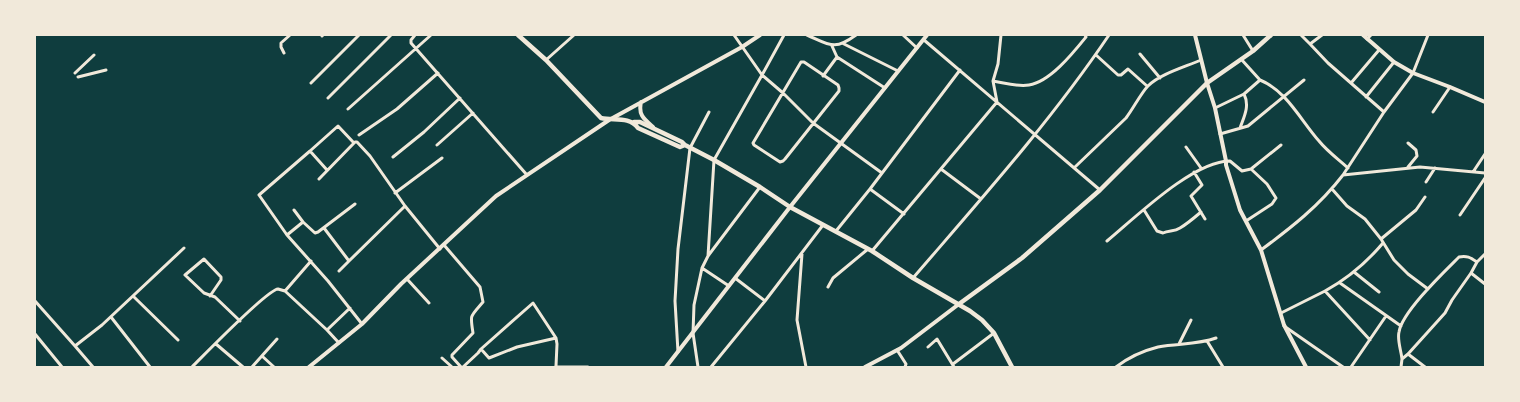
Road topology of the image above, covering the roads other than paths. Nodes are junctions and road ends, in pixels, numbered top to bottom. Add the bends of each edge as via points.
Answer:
1 (290, 35) edge
2 (359, 35) edge
3 (415, 35) edge
4 (431, 35) edge
5 (518, 35) edge
6 (574, 35) edge
7 (734, 35) edge
8 (760, 35) edge
9 (784, 35) edge
10 (807, 35) edge
11 (856, 35) edge
12 (903, 35) edge
13 (927, 35) edge
14 (1110, 35) edge
15 (1195, 35) edge
16 (1243, 35) edge
17 (1271, 35) edge
18 (1301, 35) edge
19 (1322, 35) edge
20 (1363, 35) edge
21 (1371, 35) edge
22 (1428, 35) edge
23 (389, 36) edge
24 (1000, 36) edge
25 (1087, 36) edge
26 (1367, 39) junction
27 (924, 40) junction
28 (844, 44) junction
29 (1310, 44) junction
30 (832, 46) junction
31 (742, 47) junction
32 (417, 48) junction
33 (917, 48) junction
34 (1379, 50) junction
35 (1253, 51) junction
36 (284, 53) dead end
37 (1140, 54) dead end
38 (94, 55) dead end
39 (1096, 55) junction
40 (837, 57) junction
41 (1241, 59) junction
42 (546, 60) junction
43 (1201, 60) junction
44 (1394, 62) junction
45 (106, 70) dead end
46 (960, 70) junction
47 (899, 72) junction
48 (75, 73) dead end
49 (438, 73) junction
50 (1413, 73) junction
51 (762, 75) junction
52 (823, 76) junction
53 (78, 77) dead end
54 (1160, 78) junction
55 (1260, 80) junction
56 (1304, 80) dead end
57 (993, 81) junction
58 (311, 82) dead end
59 (1207, 83) junction
60 (1351, 83) junction
61 (1147, 86) junction
62 (1450, 86) junction
63 (885, 88) junction
64 (783, 93) junction
65 (1244, 94) junction
66 (1284, 97) junction
67 (1366, 97) junction
68 (328, 98) dead end
69 (460, 98) junction
70 (641, 102) junction
71 (998, 102) junction
72 (1485, 102) edge
73 (1215, 108) junction
74 (348, 109) dead end
75 (709, 112) dead end
76 (1384, 112) junction
77 (1433, 112) dead end
78 (473, 113) junction
79 (609, 120) junction
80 (634, 122) junction
81 (813, 123) junction
82 (1239, 129) junction
83 (657, 130) junction
84 (1035, 133) junction
85 (1220, 134) junction
86 (359, 135) dead end
87 (354, 143) junction
88 (1408, 143) dead end
89 (840, 144) junction
90 (437, 145) dead end
91 (685, 145) junction
92 (1281, 145) dead end
93 (1186, 147) dead end
94 (690, 148) junction
95 (310, 151) junction
96 (1485, 154) edge
97 (393, 156) dead end
98 (442, 158) dead end
99 (714, 160) junction
100 (1226, 161) junction
101 (1075, 167) junction
102 (1201, 168) junction
103 (1348, 168) junction
104 (1408, 168) junction
105 (1435, 168) junction
106 (941, 169) junction
107 (1251, 169) junction
108 (326, 170) junction
109 (1194, 172) junction
110 (882, 173) junction
111 (1473, 173) junction
112 (1485, 173) edge
113 (527, 175) junction
114 (1343, 176) junction
115 (1485, 178) edge
116 (319, 179) dead end
117 (1426, 182) dead end
118 (760, 187) junction
119 (870, 189) junction
120 (1332, 189) junction
121 (1100, 190) junction
122 (395, 193) junction
123 (1425, 197) dead end
124 (981, 199) junction
125 (355, 204) dead end
126 (405, 206) junction
127 (790, 207) junction
128 (294, 210) dead end
129 (1144, 210) junction
130 (1201, 212) junction
131 (904, 214) junction
132 (1460, 215) dead end
133 (1205, 219) dead end
134 (1246, 221) junction
135 (303, 222) junction
136 (823, 225) junction
137 (324, 228) junction
138 (836, 231) junction
139 (287, 234) junction
140 (1107, 241) dead end
141 (1382, 241) junction
142 (444, 245) junction
143 (184, 248) dead end
144 (440, 248) junction
145 (870, 250) junction
146 (1262, 250) junction
147 (802, 252) junction
148 (1485, 254) edge
149 (708, 256) junction
150 (310, 261) junction
151 (349, 261) junction
152 (1477, 262) junction
153 (702, 268) junction
154 (339, 271) dead end
155 (1354, 272) junction
156 (1472, 274) junction
157 (735, 278) junction
158 (913, 278) junction
159 (407, 279) junction
160 (1340, 284) junction
161 (1485, 284) edge
162 (729, 286) junction
163 (828, 287) dead end
164 (1428, 289) junction
165 (285, 291) junction
166 (1325, 291) junction
167 (1379, 292) dead end
168 (133, 296) junction
169 (210, 296) junction
170 (35, 301) edge
171 (765, 301) junction
172 (429, 303) dead end
173 (959, 304) junction
174 (350, 308) junction
175 (1281, 313) junction
176 (1386, 316) junction
177 (111, 317) junction
178 (1191, 320) dead end
179 (240, 321) junction
180 (362, 324) junction
181 (1284, 325) junction
182 (1400, 326) junction
183 (327, 330) junction
184 (693, 333) junction
185 (994, 333) junction
186 (35, 334) edge
187 (556, 338) junction
188 (1216, 338) dead end
189 (178, 340) dead end
190 (277, 340) dead end
191 (1370, 340) junction
192 (1207, 341) junction
193 (339, 343) junction
194 (216, 344) junction
195 (1179, 345) junction
196 (75, 346) junction
197 (928, 347) dead end
198 (481, 349) junction
199 (897, 350) junction
200 (678, 352) junction
201 (1408, 354) junction
202 (262, 356) junction
203 (442, 358) dead end
204 (1402, 359) junction
205 (953, 366) edge
206 (62, 367) edge
207 (93, 367) edge
208 (150, 367) edge
209 (192, 367) edge
210 (243, 367) edge
211 (252, 367) edge
212 (274, 367) edge
213 (309, 367) edge
214 (452, 367) edge
215 (462, 367) edge
216 (556, 367) edge
217 (588, 367) edge
218 (666, 367) edge
219 (698, 367) edge
220 (711, 367) edge
221 (806, 367) edge
222 (865, 367) edge
223 (905, 367) edge
224 (1012, 367) edge
225 (1116, 367) edge
226 (1223, 367) edge
227 (1306, 367) edge
228 (1343, 367) edge
229 (1351, 367) edge
230 (1401, 367) edge
231 (1425, 367) edge

1 - 36 street via 282,42
2 - 58 street
3 - 32 street via 411,42
4 - 32 street
5 - 42 main road
6 - 42 street
7 - 31 street
8 - 31 street
9 - 51 street
10 - 30 street
11 - 28 street
12 - 33 street
13 - 27 street
14 - 39 street
15 - 43 street
16 - 35 street
17 - 35 main road
18 - 29 street
19 - 29 street
20 - 26 street
21 - 26 street
22 - 50 street
23 - 68 street
24 - 57 street
25 - 57 street via 1043,80 1018,86
26 - 34 street
27 - 33 street
27 - 46 street
28 - 30 street
28 - 47 street
29 - 60 street
30 - 40 street
31 - 51 street
31 - 70 street
32 - 49 street
32 - 74 street
33 - 47 street
34 - 44 street
34 - 60 street
35 - 41 main road
37 - 54 street
38 - 48 street
39 - 61 street via 1118,75 1128,69
39 - 84 street
40 - 52 street
40 - 63 street
41 - 55 street
41 - 59 main road
42 - 79 main road via 601,118
43 - 54 street
43 - 59 street
44 - 50 street
44 - 67 street
45 - 53 street
46 - 71 street
46 - 110 street
47 - 63 street
49 - 69 street
49 - 86 street via 398,109
50 - 62 street
50 - 76 street
51 - 64 street
51 - 99 street
52 - 64 street via 801,62
52 - 81 street via 838,85 839,91
54 - 61 street
55 - 65 street
55 - 66 street
56 - 66 street
57 - 71 street
59 - 73 street
59 - 121 main road
60 - 67 street
61 - 101 street via 1126,118
62 - 72 street
62 - 77 street
63 - 89 street
64 - 81 street
64 - 81 street via 753,140 754,146 783,162
65 - 73 street
65 - 82 street via 1247,111
66 - 82 street via 1248,126
66 - 103 street via 1321,144
67 - 76 street
69 - 78 street
69 - 97 street
70 - 79 street
70 - 83 street via 640,114
71 - 84 street
71 - 106 street
73 - 85 street
75 - 94 street
76 - 103 street
78 - 90 street
78 - 113 street
79 - 80 main road
79 - 113 street
80 - 83 main road
80 - 91 main road via 638,128 680,147
81 - 89 street
82 - 85 street
83 - 91 main road
84 - 101 street
84 - 124 street
85 - 100 street
87 - 95 street via 338,126
87 - 108 street
87 - 122 street via 357,142 370,156
88 - 104 street via 1416,150 1417,156
89 - 110 street
89 - 127 street
91 - 94 main road
92 - 107 street
93 - 102 street
94 - 99 main road
94 - 200 street via 675,281
95 - 108 street
95 - 139 street via 259,195
96 - 111 street
98 - 122 street
99 - 118 main road
99 - 149 street
100 - 102 street
100 - 107 street via 1242,171
100 - 134 street
101 - 121 street
102 - 109 street
103 - 114 street
104 - 105 street
104 - 114 street
105 - 111 street
105 - 117 street
106 - 124 street
106 - 131 street
107 - 134 street via 1276,198
108 - 116 street
109 - 129 street
109 - 130 street via 1202,185 1191,196
110 - 119 street
111 - 112 street
113 - 142 street via 496,196
114 - 120 street
115 - 132 street
118 - 127 main road
118 - 149 street
119 - 131 street
119 - 138 street
120 - 141 street via 1365,219
120 - 146 street via 1300,222
121 - 173 main road via 1022,258
122 - 126 street
123 - 141 street via 1416,210
124 - 158 street
125 - 137 street
126 - 144 street
126 - 151 street
127 - 136 main road
127 - 157 street
128 - 135 street
129 - 130 street via 1157,231 1163,233 1179,229
129 - 140 street
130 - 133 street
131 - 145 street
134 - 146 street
135 - 137 street via 315,232
135 - 139 street
136 - 138 main road
136 - 147 street
137 - 151 street
138 - 145 main road
139 - 150 street
141 - 155 street
141 - 164 street via 1394,260
142 - 144 street
142 - 215 street via 480,287 483,302 472,316 473,333 452,355
143 - 168 street
144 - 159 street
145 - 158 main road
145 - 163 street via 839,272
146 - 175 street
147 - 171 street
147 - 221 street via 797,320
148 - 152 street
149 - 153 street
150 - 165 street
150 - 174 street
151 - 154 street
152 - 156 street
152 - 164 street via 1469,257 1459,258
153 - 162 street
153 - 184 street via 694,305
155 - 160 street
155 - 167 street
156 - 161 street
156 - 201 street via 1445,313
157 - 162 street
157 - 171 street
158 - 173 main road
159 - 172 street
159 - 180 street
160 - 166 street
160 - 176 street
162 - 184 street
164 - 182 street
165 - 179 street via 271,292
165 - 183 street
166 - 175 street
166 - 191 street
168 - 177 street
168 - 189 street
169 - 169 street via 185,275 204,259 221,276
169 - 179 street
170 - 196 street
171 - 220 street
173 - 185 main road
173 - 199 street
174 - 180 street
174 - 183 street
175 - 181 street
176 - 182 street
176 - 191 street
177 - 196 street
177 - 208 street
178 - 195 street
179 - 194 street
180 - 193 street
181 - 227 street
181 - 228 street
182 - 204 street via 1398,336
183 - 193 street
184 - 200 street
184 - 219 street
185 - 205 street
185 - 224 main road
186 - 206 street
187 - 198 street via 517,347 489,358
187 - 198 street via 533,303
187 - 216 street
188 - 192 street
190 - 202 street
191 - 229 street
192 - 195 street
192 - 226 street
193 - 213 street
194 - 209 street
194 - 210 street
195 - 225 street via 1158,347 1132,356
196 - 207 street
197 - 205 street via 937,339
198 - 215 street
199 - 222 street
199 - 223 street
200 - 218 street
201 - 204 street
201 - 231 street
202 - 211 street
202 - 212 street
203 - 214 street
204 - 230 street
216 - 217 street

